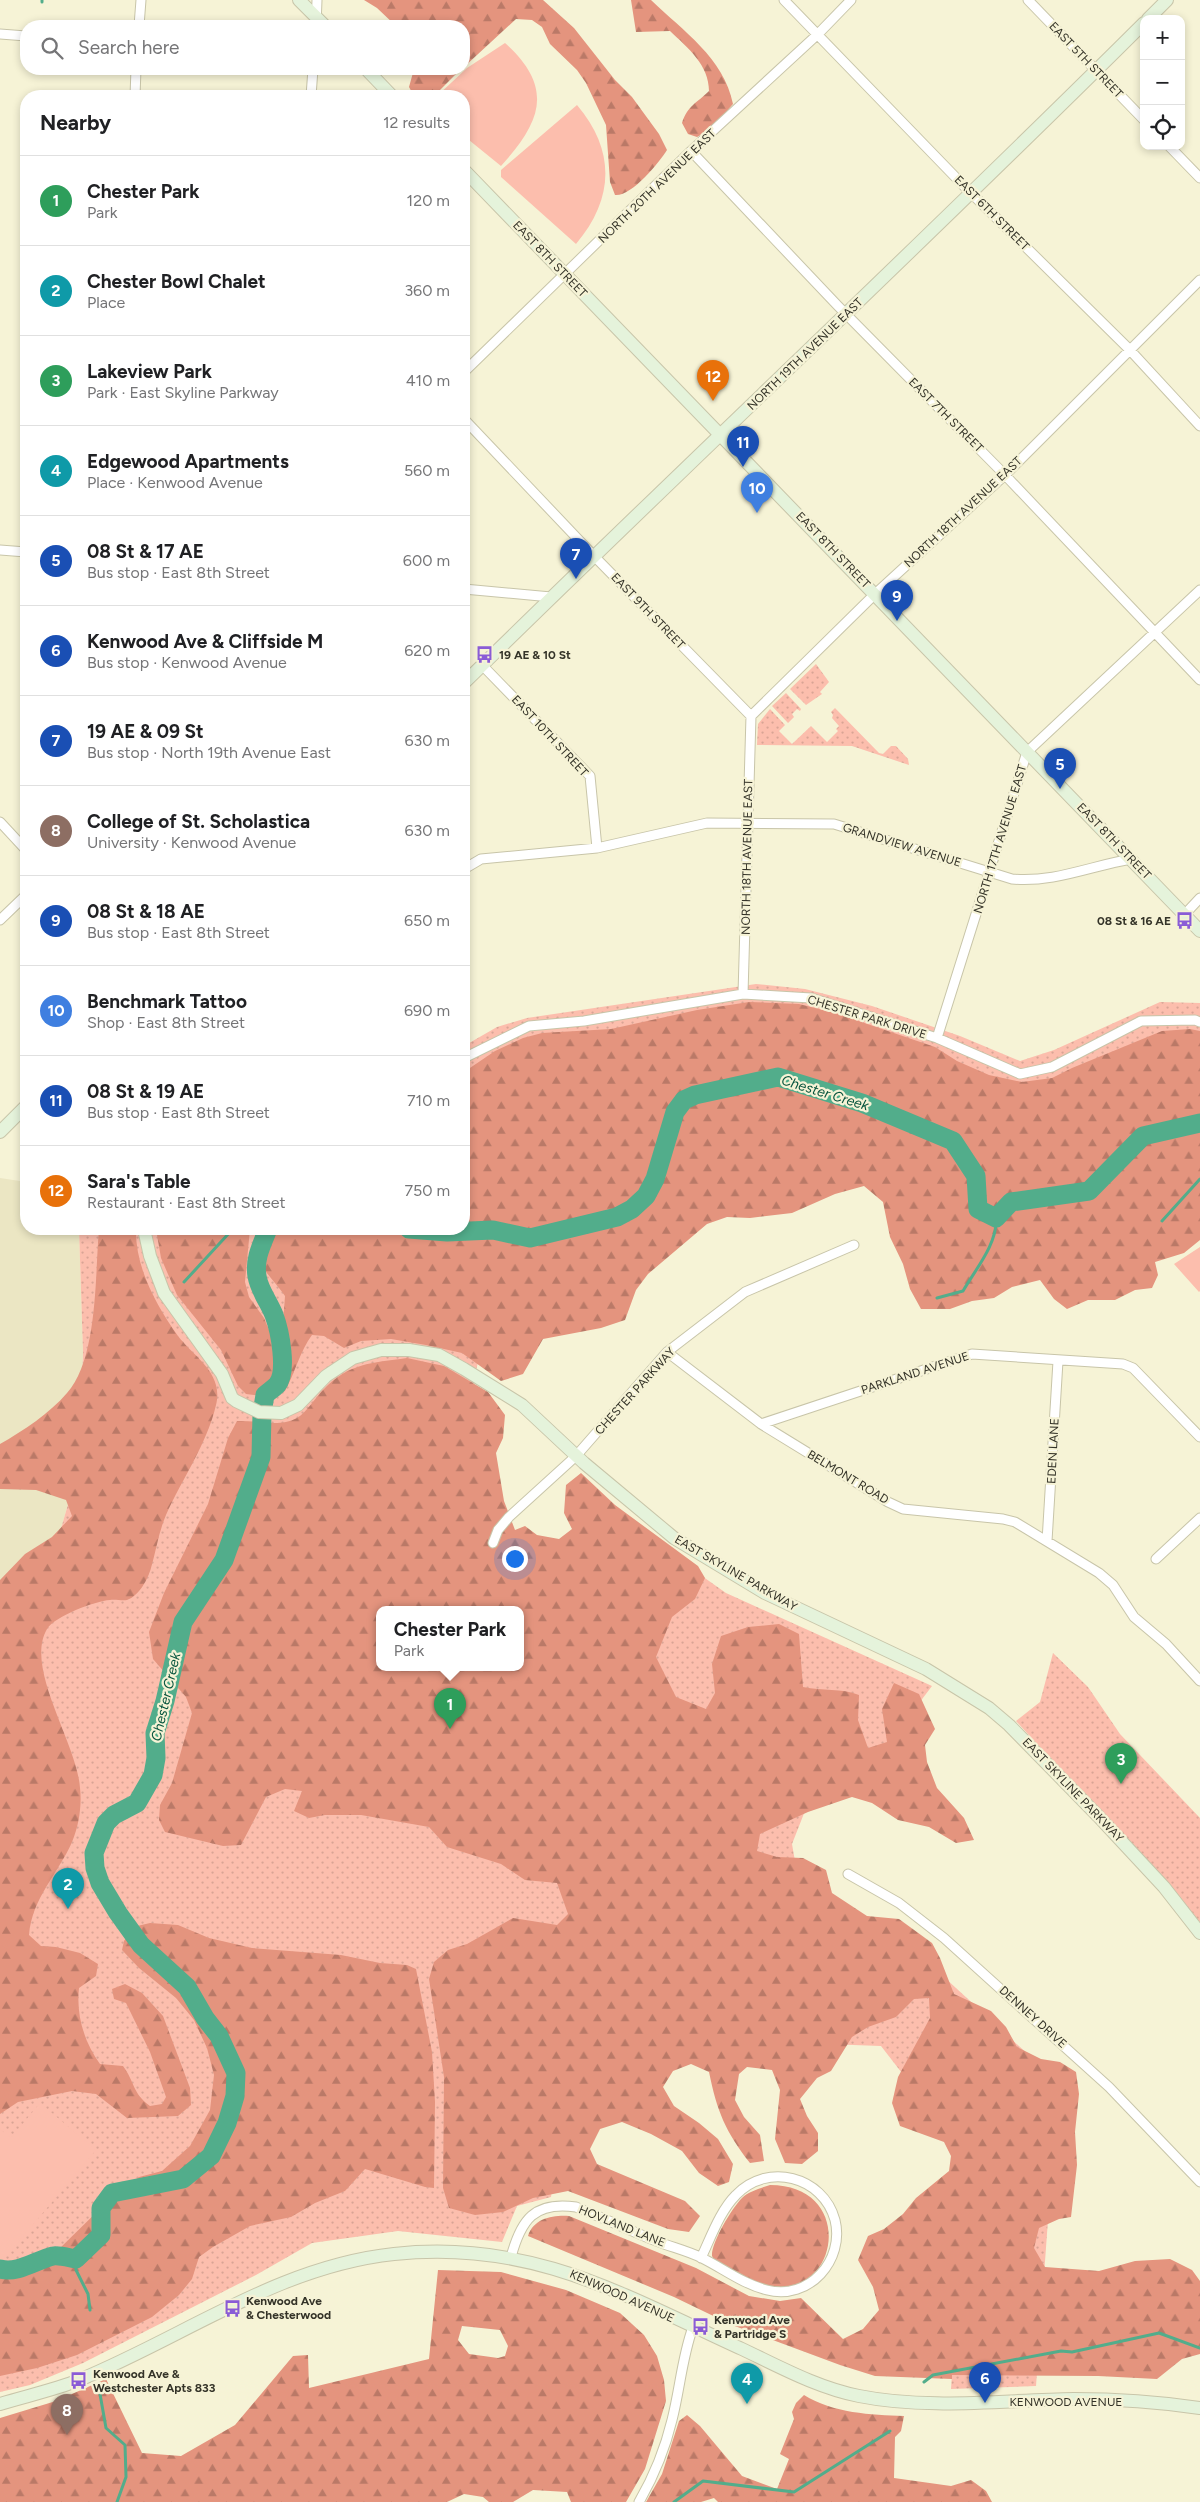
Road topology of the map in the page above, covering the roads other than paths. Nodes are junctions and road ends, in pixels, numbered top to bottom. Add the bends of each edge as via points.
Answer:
1 (141, 0) edge
2 (299, 0) edge
3 (317, 0) edge
4 (784, 0) edge
5 (851, 0) edge
6 (1028, 0) edge
7 (1167, 0) edge
8 (1152, 15) edge
9 (139, 20) edge
10 (316, 20) edge
11 (319, 20) edge
12 (1140, 27) edge
13 (0, 34) edge
14 (818, 34) junction
15 (20, 36) edge
16 (1096, 71) junction
17 (136, 75) edge
18 (313, 75) edge
19 (372, 75) edge
20 (135, 90) edge
21 (311, 90) edge
22 (386, 90) edge
23 (1140, 116) edge
24 (1173, 150) edge
25 (691, 151) junction
26 (470, 176) edge
27 (1200, 178) edge
28 (971, 193) junction
29 (565, 274) junction
30 (1200, 280) edge
31 (846, 313) junction
32 (1129, 349) junction
33 (470, 366) edge
34 (470, 425) edge
35 (1200, 426) edge
36 (722, 435) junction
37 (1005, 475) junction
38 (0, 550) edge
39 (20, 552) edge
40 (594, 556) junction
41 (470, 590) edge
42 (1200, 590) edge
43 (875, 594) junction
44 (551, 597) junction
45 (1154, 634) junction
46 (482, 665) junction
47 (470, 677) edge
48 (1200, 680) edge
49 (751, 716) junction
50 (1027, 752) junction
51 (0, 822) edge
52 (748, 823) junction
53 (20, 844) edge
54 (597, 848) junction
55 (1131, 859) junction
56 (470, 866) edge
57 (990, 872) junction
58 (1200, 898) edge
59 (20, 901) edge
60 (1185, 914) junction
61 (0, 920) edge
62 (1200, 931) edge
63 (743, 994) junction
64 (1200, 1022) edge
65 (937, 1038) junction
66 (470, 1055) edge
67 (20, 1112) edge
68 (0, 1132) edge
69 (145, 1235) edge
70 (854, 1245) dead end
71 (667, 1352) junction
72 (1058, 1361) junction
73 (761, 1424) junction
74 (1200, 1437) edge
75 (576, 1456) junction
76 (1200, 1518) edge
77 (1047, 1541) junction
78 (493, 1543) dead end
79 (1156, 1559) dead end
80 (1200, 1682) edge
81 (848, 1874) dead end
82 (1200, 1933) edge
83 (1200, 2182) edge
84 (511, 2257) junction
85 (701, 2258) junction
86 (693, 2327) junction
87 (0, 2404) edge
88 (1200, 2408) edge
89 (639, 2502) edge

1 - 9 street
2 - 10 street
3 - 11 street
4 - 14 street, EAST 6TH STREET
5 - 14 street, NORTH 20TH AVENUE EAST
6 - 16 street, EAST 5TH STREET
7 - 8 street
12 - 16 street, NORTH 19TH AVENUE EAST
13 - 15 street
14 - 25 street, NORTH 20TH AVENUE EAST
14 - 28 street, EAST 6TH STREET
16 - 23 street, EAST 5TH STREET
16 - 28 street, NORTH 19TH AVENUE EAST
17 - 20 street
18 - 21 street
19 - 22 street
24 - 27 street
25 - 29 street, NORTH 20TH AVENUE EAST
25 - 31 street, EAST 7TH STREET
26 - 29 street, EAST 8TH STREET
28 - 31 street, NORTH 19TH AVENUE EAST
28 - 32 street, EAST 6TH STREET
29 - 33 street, NORTH 20TH AVENUE EAST
29 - 36 street, EAST 8TH STREET
30 - 32 street, NORTH 18TH AVENUE EAST
31 - 36 street, NORTH 19TH AVENUE EAST
31 - 37 street, EAST 7TH STREET
32 - 35 street, EAST 6TH STREET
32 - 37 street, NORTH 18TH AVENUE EAST
34 - 40 street, EAST 9TH STREET
36 - 40 street, NORTH 19TH AVENUE EAST
36 - 43 street, EAST 8TH STREET
37 - 43 street, NORTH 18TH AVENUE EAST
37 - 45 street, EAST 7TH STREET
38 - 39 street
40 - 44 street, NORTH 19TH AVENUE EAST
40 - 49 street, EAST 9TH STREET
41 - 44 street
42 - 45 street, NORTH 17TH AVENUE EAST
43 - 49 street, NORTH 18TH AVENUE EAST
43 - 50 street, EAST 8TH STREET
44 - 46 street, NORTH 19TH AVENUE EAST
45 - 48 street, EAST 7TH STREET
45 - 50 street, NORTH 17TH AVENUE EAST
46 - 47 street, NORTH 19TH AVENUE EAST
46 - 54 street, EAST 10TH STREET via 590,776
49 - 52 street, NORTH 18TH AVENUE EAST
50 - 55 street, EAST 8TH STREET
50 - 57 street, NORTH 17TH AVENUE EAST
51 - 53 street
52 - 54 street, GRANDVIEW AVENUE via 707,823
52 - 57 street, GRANDVIEW AVENUE via 834,824
52 - 63 street, NORTH 18TH AVENUE EAST
54 - 56 street, GRANDVIEW AVENUE via 481,860
55 - 57 street, GRANDVIEW AVENUE via 1030,881
55 - 60 street, EAST 8TH STREET
57 - 65 street, NORTH 17TH AVENUE EAST
58 - 60 street
59 - 61 street
60 - 62 street, EAST 8TH STREET
63 - 65 street, CHESTER PARK DRIVE via 811,998
63 - 66 street, CHESTER PARK DRIVE via 584,1021 529,1026
64 - 65 street, CHESTER PARK DRIVE via 1141,1021 1052,1067 1020,1074
67 - 68 street
69 - 75 street, EAST SKYLINE PARKWAY via 164,1293 222,1374 236,1402 258,1412 281,1414 298,1405 326,1376 353,1358 381,1350 409,1350 438,1355 522,1404
70 - 71 street, CHESTER PARKWAY via 745,1292
71 - 73 street, BELMONT ROAD
71 - 75 street, CHESTER PARKWAY
72 - 73 street, PARKLAND AVENUE via 972,1354
72 - 74 street, PARKLAND AVENUE via 1123,1364 1133,1368
72 - 77 street, EDEN LANE
73 - 77 street, BELMONT ROAD via 896,1506 1015,1522
75 - 78 street, CHESTER PARKWAY via 509,1517 498,1530
75 - 82 street, EAST SKYLINE PARKWAY via 674,1538 809,1615 926,1669 989,1708 1098,1816 1164,1887
76 - 79 street
77 - 80 street, BELMONT ROAD via 1113,1585 1134,1617 1166,1644
81 - 83 street, DENNEY DRIVE via 899,1903 944,1938 1109,2087
84 - 85 street, HOVLAND LANE via 516,2236 526,2220 535,2212 559,2205 576,2207
84 - 86 street, KENWOOD AVENUE via 578,2275
84 - 87 street, KENWOOD AVENUE via 458,2252 392,2254 310,2272 78,2381
85 - 85 street, HOVLAND LANE via 768,2291 797,2289 813,2281 828,2267 838,2236 828,2202 798,2179 759,2178 735,2195
86 - 88 street, KENWOOD AVENUE via 817,2384 859,2396 912,2403 1076,2399
86 - 89 street via 661,2460

